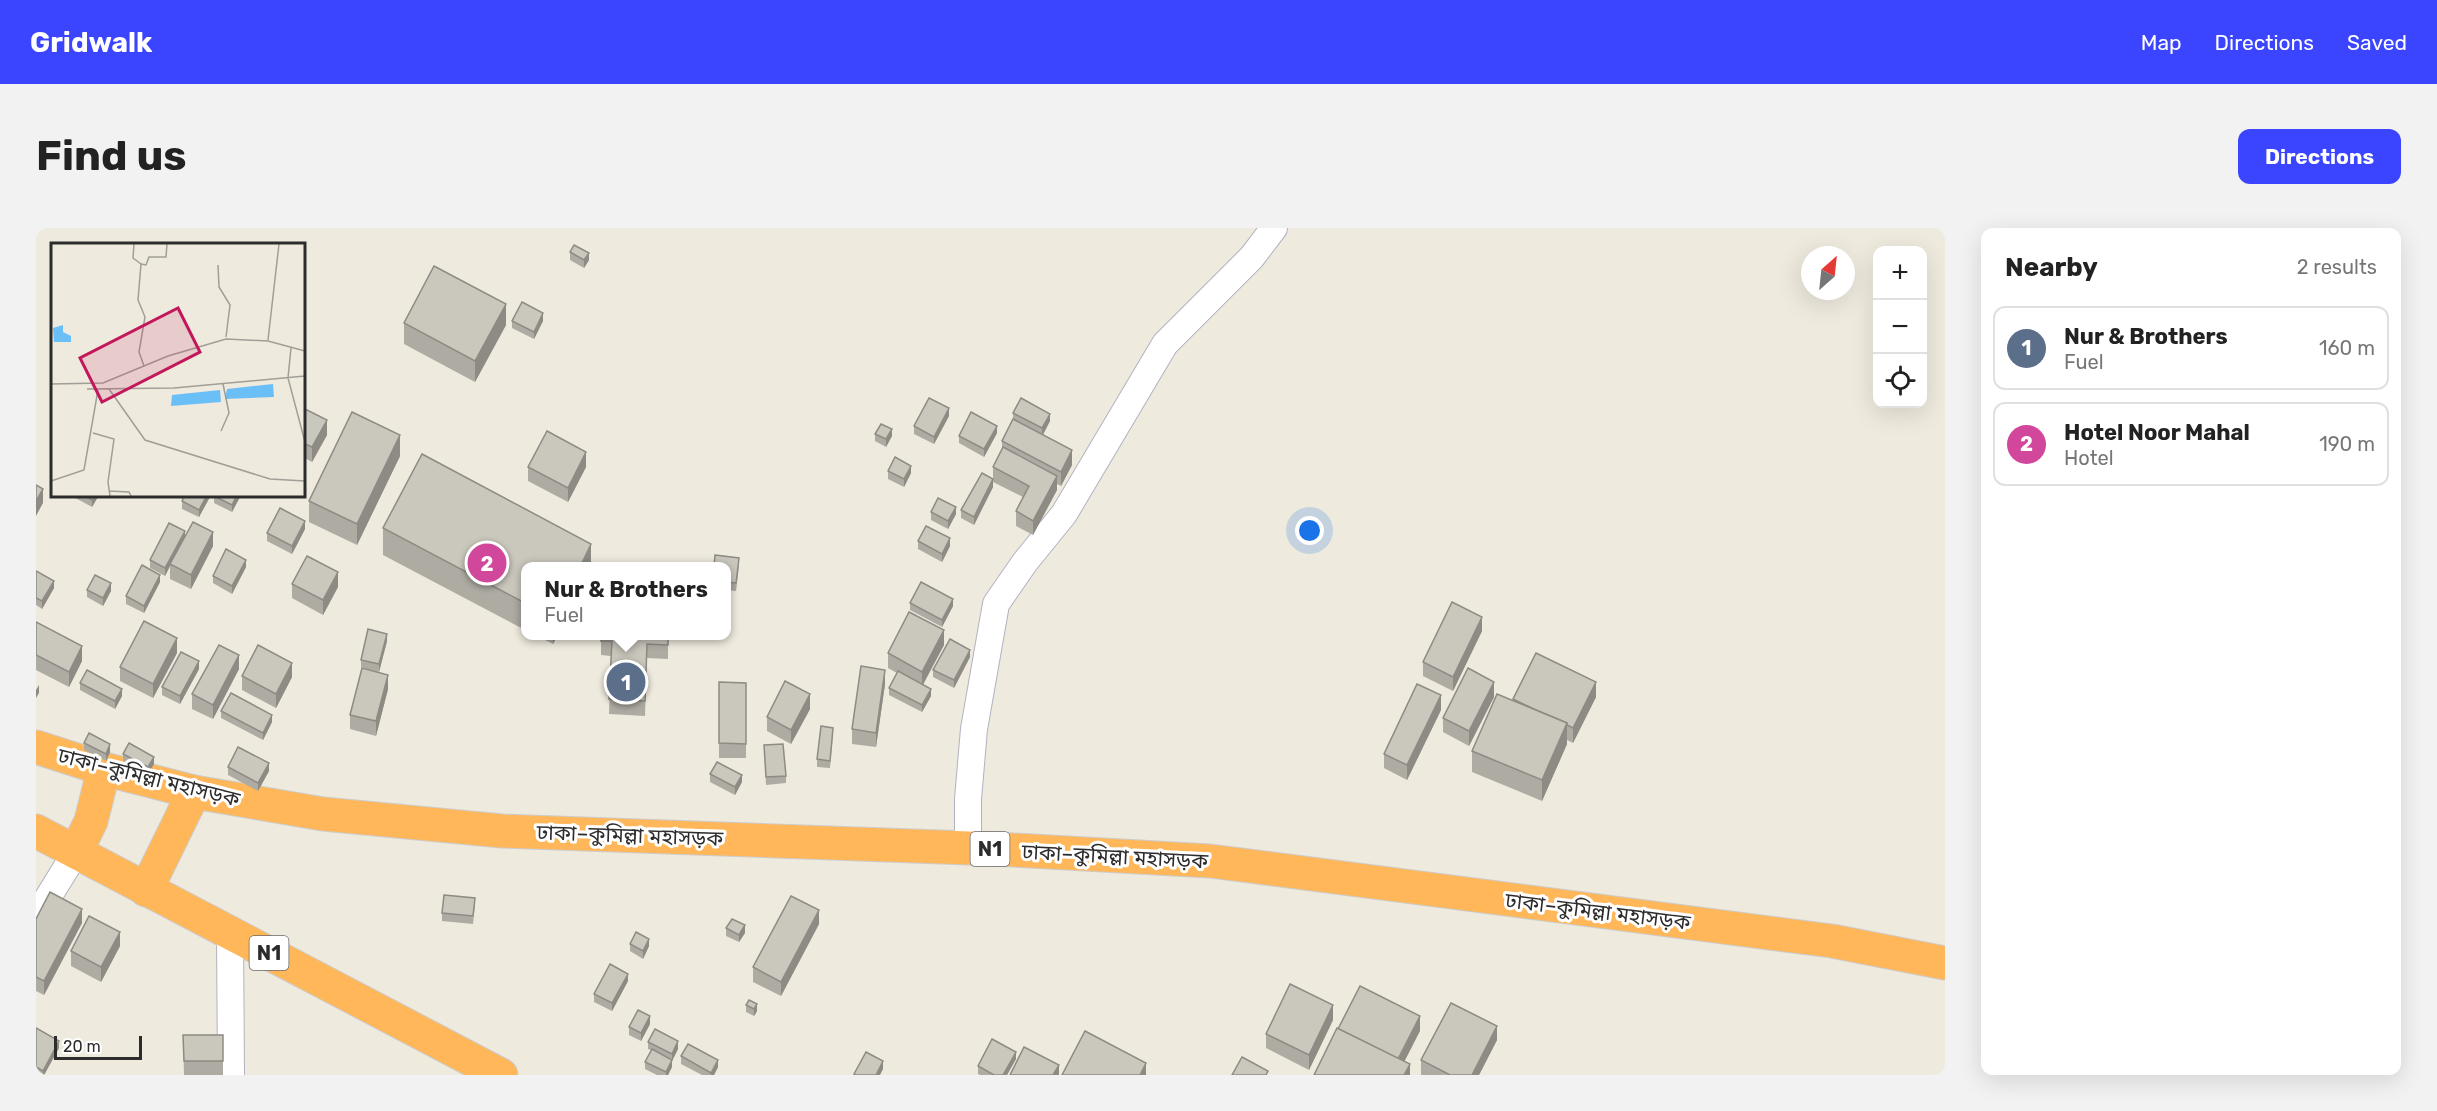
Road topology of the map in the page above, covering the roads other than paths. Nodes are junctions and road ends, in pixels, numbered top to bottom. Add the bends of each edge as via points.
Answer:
1 (1274, 228) edge
2 (36, 747) edge
3 (104, 769) junction
4 (194, 792) junction
5 (36, 831) edge
6 (968, 848) junction
7 (76, 852) junction
8 (146, 890) junction
9 (36, 917) edge
10 (230, 933) junction
11 (1945, 963) edge
12 (231, 1075) edge
13 (501, 1075) edge

1 - 6 street via 1252,257 1166,344 1064,514 996,604 974,729
2 - 3 highway, ঢাকা–কুমিল্লা মহাসড়ক / N1
3 - 4 highway, ঢাকা–কুমিল্লা মহাসড়ক / N1
3 - 7 highway via 91,821
4 - 6 highway, ঢাকা–কুমিল্লা মহাসড়ক / N1 via 322,814 502,831
4 - 8 highway
5 - 7 highway, N1
6 - 11 highway, ঢাকা–কুমিল্লা মহাসড়ক / N1 via 1210,861 1832,941
7 - 8 highway, N1
7 - 9 street
8 - 10 highway, N1
10 - 12 street
10 - 13 highway, N1

